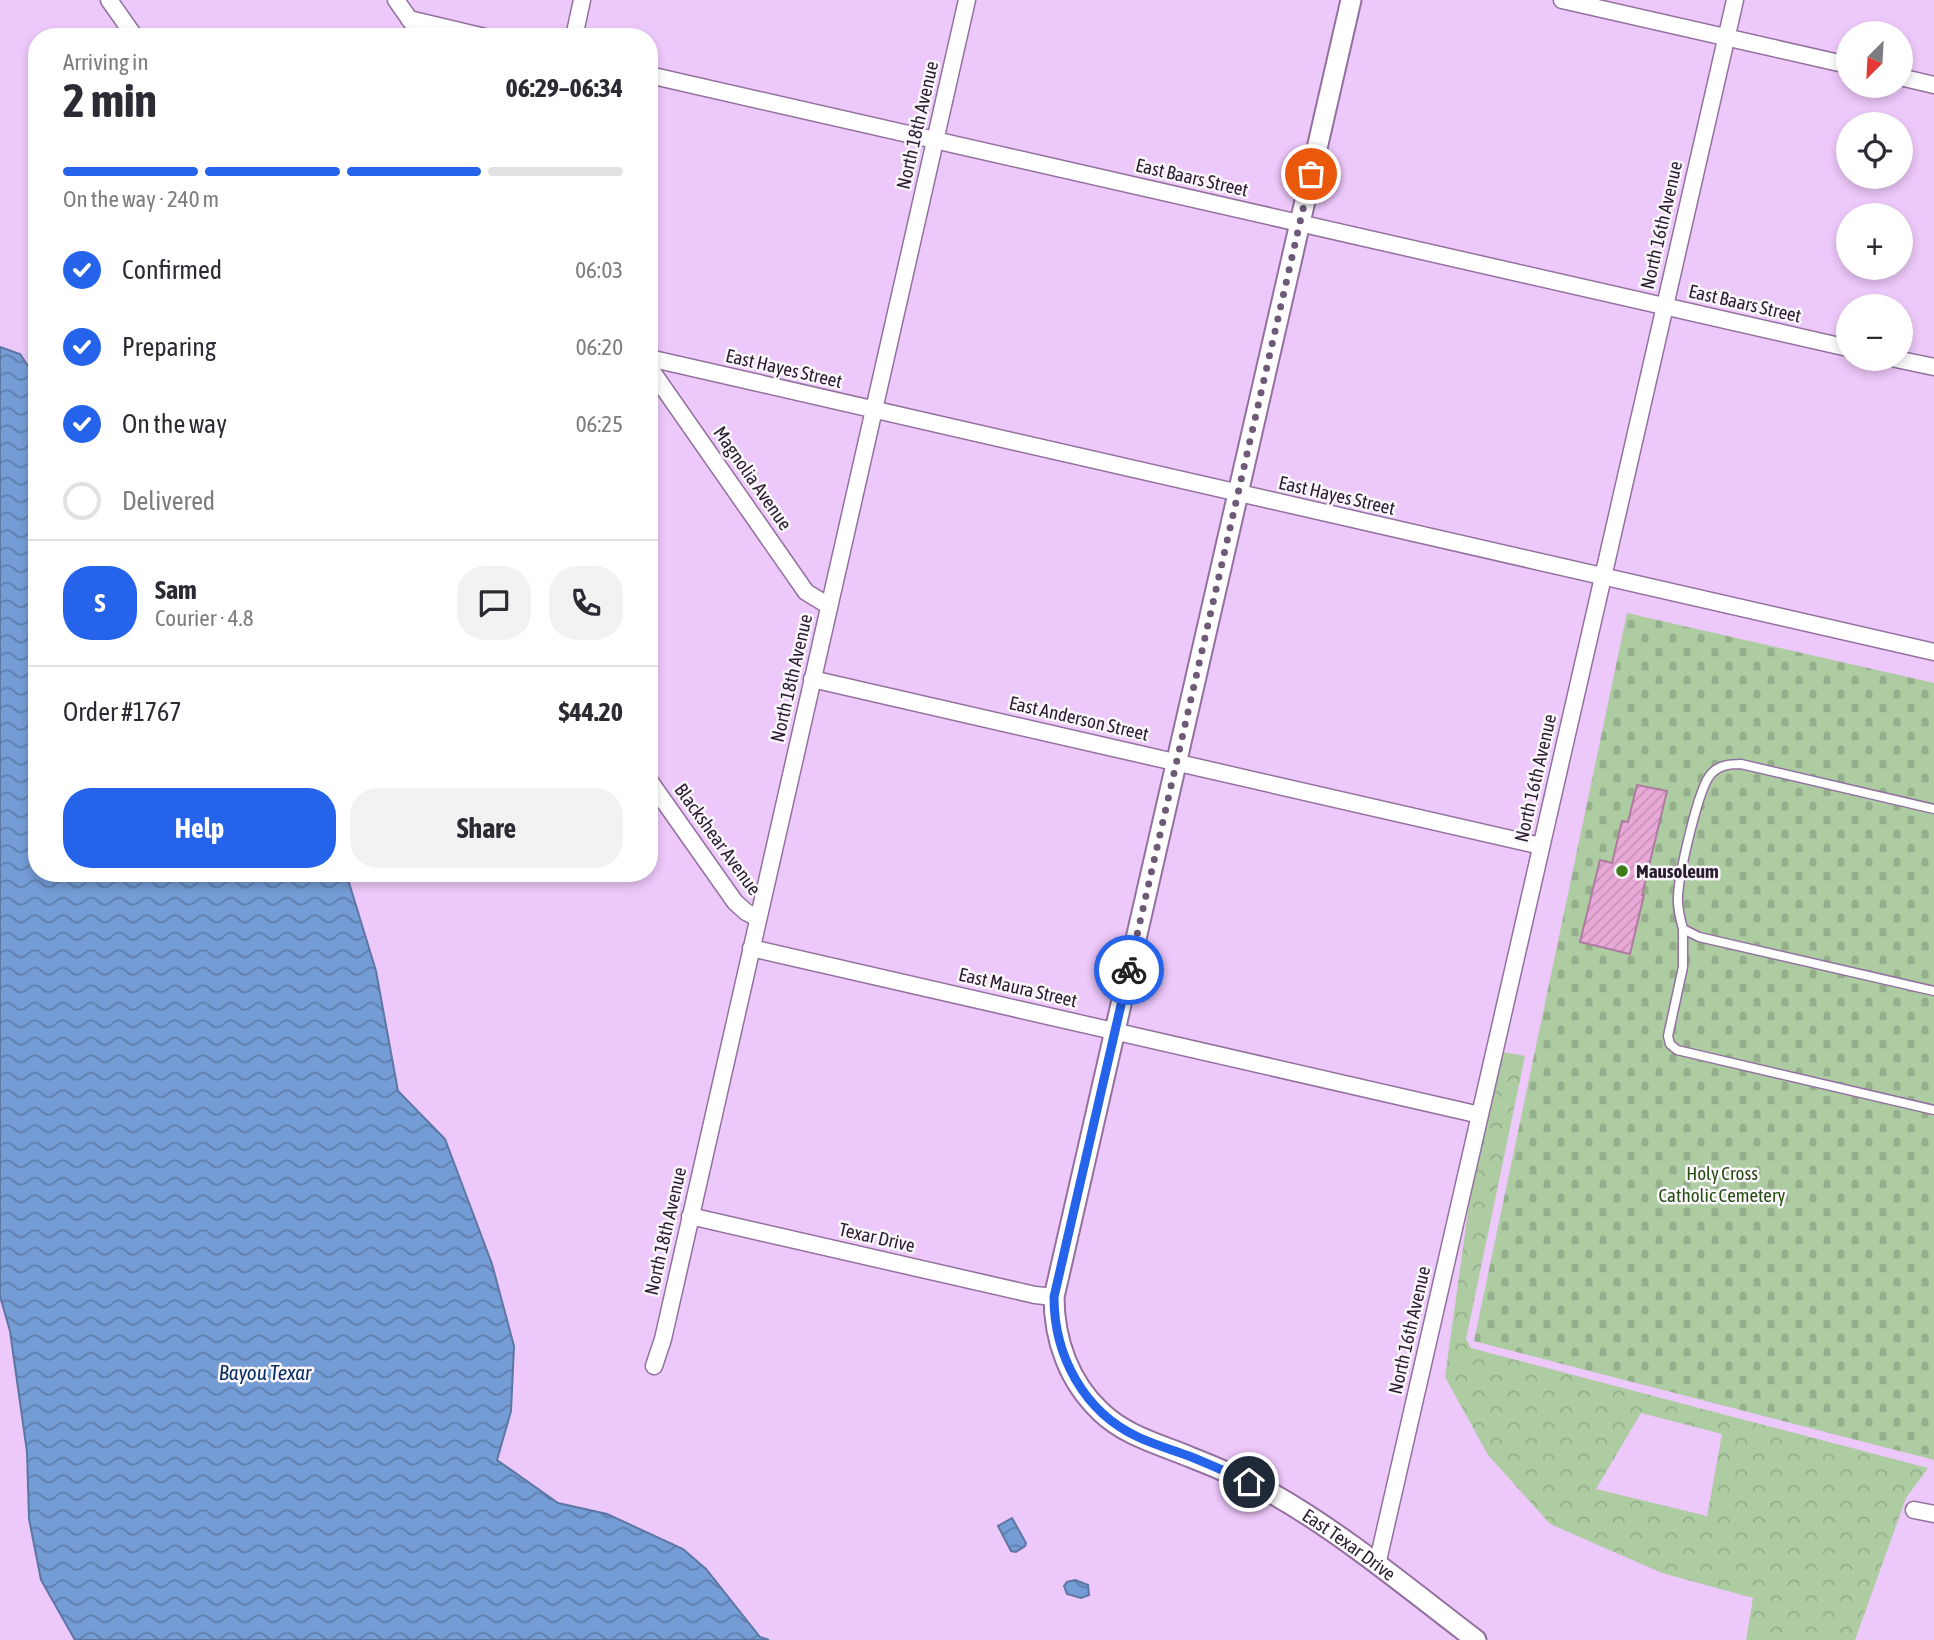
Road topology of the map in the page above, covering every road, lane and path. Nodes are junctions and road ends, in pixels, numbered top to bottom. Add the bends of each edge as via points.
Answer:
1 (109, 0) edge
2 (396, 0) edge
3 (582, 0) edge
4 (967, 0) edge
5 (1351, 0) edge
6 (1562, 0) edge
7 (1735, 0) edge
8 (409, 19) junction
9 (129, 28) edge
10 (416, 28) edge
11 (447, 28) edge
12 (576, 28) edge
13 (1726, 38) junction
14 (1836, 62) edge
15 (658, 77) edge
16 (1913, 80) edge
17 (1934, 85) edge
18 (935, 139) junction
19 (1300, 223) junction
20 (1664, 306) junction
21 (1836, 345) edge
22 (658, 360) edge
23 (1913, 363) edge
24 (1934, 368) edge
25 (658, 380) edge
26 (873, 411) junction
27 (1238, 494) junction
28 (1603, 576) junction
29 (829, 606) junction
30 (1934, 652) edge
31 (812, 680) junction
32 (1177, 762) junction
33 (658, 793) edge
34 (1934, 808) edge
35 (1541, 846) junction
36 (758, 918) junction
37 (1683, 929) junction
38 (751, 948) junction
39 (1934, 991) edge
40 (1115, 1031) junction
41 (1934, 1110) edge
42 (1480, 1115) junction
43 (690, 1216) junction
44 (1054, 1297) junction
45 (654, 1366) dead end
46 (1914, 1510) dead end
47 (1934, 1514) edge
48 (1377, 1565) junction
49 (1476, 1640) edge

1 - 9 street
2 - 8 street
3 - 12 street
4 - 18 street, North 18th Avenue
5 - 19 street, East Texar Drive
6 - 13 street
7 - 13 street, North 16th Avenue
8 - 10 street
8 - 11 street
13 - 14 street
13 - 20 street, North 16th Avenue
15 - 18 street, East Baars Street
16 - 17 street
18 - 19 street, East Baars Street
18 - 26 street, North 18th Avenue
19 - 20 street, East Baars Street
19 - 27 street, East Texar Drive
20 - 21 street, East Baars Street
20 - 28 street, North 16th Avenue
22 - 26 street, East Hayes Street
23 - 24 street
25 - 29 street, Magnolia Avenue via 806,592
26 - 27 street, East Hayes Street
26 - 29 street, North 18th Avenue
27 - 28 street, East Hayes Street
27 - 32 street, East Texar Drive
28 - 30 street, East Hayes Street
28 - 35 street, North 16th Avenue
29 - 31 street, North 18th Avenue
31 - 32 street, East Anderson Street
31 - 36 street, North 18th Avenue
32 - 35 street, East Anderson Street
32 - 40 street, East Texar Drive
33 - 36 street, Blackshear Avenue via 735,902
34 - 37 lane via 1741,764 1721,767 1702,792 1681,880 1677,898
35 - 42 street, North 16th Avenue
36 - 38 street, North 18th Avenue
37 - 39 lane via 1712,940
37 - 41 lane via 1683,967 1668,1036 1676,1050
38 - 40 street, East Maura Street
38 - 43 street, North 18th Avenue
40 - 42 street, East Maura Street
40 - 44 street, East Texar Drive
42 - 48 street, North 16th Avenue
43 - 44 street, Texar Drive
43 - 45 street, North 18th Avenue
44 - 48 street, East Texar Drive via 1063,1356 1101,1412 1139,1438 1272,1494
46 - 47 street
48 - 49 street, East Texar Drive

